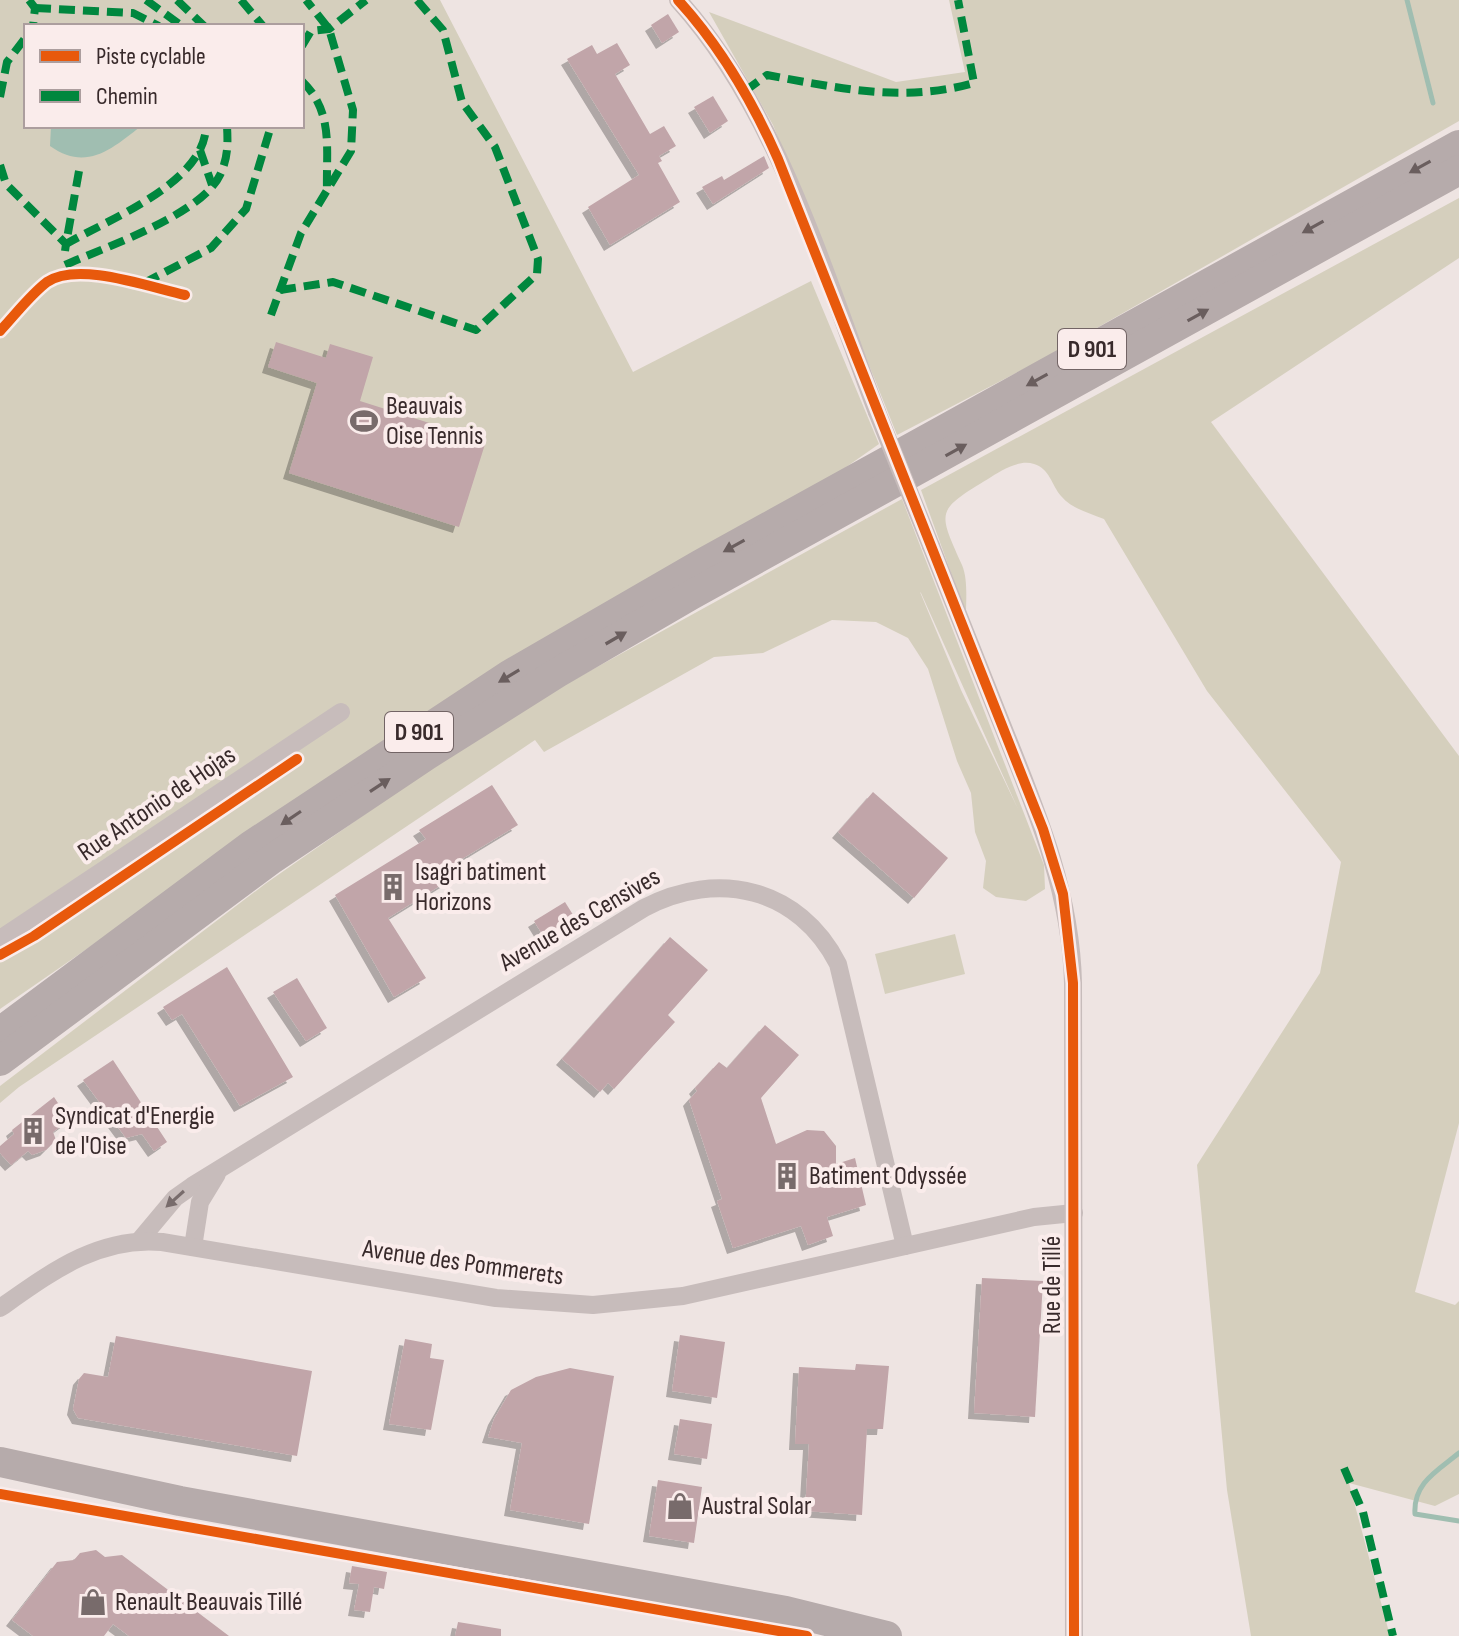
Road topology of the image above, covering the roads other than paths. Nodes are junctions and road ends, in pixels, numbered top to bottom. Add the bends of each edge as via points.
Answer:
1 (678, 0) edge
2 (1459, 145) edge
3 (1459, 170) edge
4 (341, 712) dead end
5 (223, 893) junction
6 (0, 939) edge
7 (56, 989) junction
8 (0, 1023) edge
9 (0, 1032) edge
10 (0, 1061) edge
11 (0, 1079) edge
12 (221, 1168) junction
13 (1074, 1213) junction
14 (139, 1241) junction
15 (905, 1246) junction
16 (193, 1247) junction
17 (0, 1308) edge
18 (0, 1462) edge
19 (0, 1480) edge
20 (852, 1636) edge
21 (887, 1636) edge
22 (1074, 1636) edge

1 - 13 street, Rue de Tillé, bridge via 733,71 778,159 1043,829 1070,934
2 -> 7 main road, D 901 via 509,675 278,827
5 -> 3 main road, D 901 via 427,755 627,632
4 - 6 street, Rue Antonio de Hojas
5 - 10 main road, D 901
5 - 11 main road via 163,950
7 - 8 main road
7 - 9 main road, D 901
12 -> 14 street, Avenue des Censives via 175,1198
12 - 15 street, Avenue des Censives via 644,908 681,892 734,888 773,900 797,915 826,943 838,964
12 - 16 street, Avenue des Censives via 200,1202
13 - 15 street, Avenue des Pommerets
13 - 22 street, Rue de Tillé
14 - 16 street, Avenue des Pommerets
14 - 17 street, Avenue des Pommerets via 79,1257
15 - 16 street, Avenue des Pommerets via 683,1296 593,1305 485,1297
18 - 21 main road via 180,1501 786,1611
19 - 20 main road

